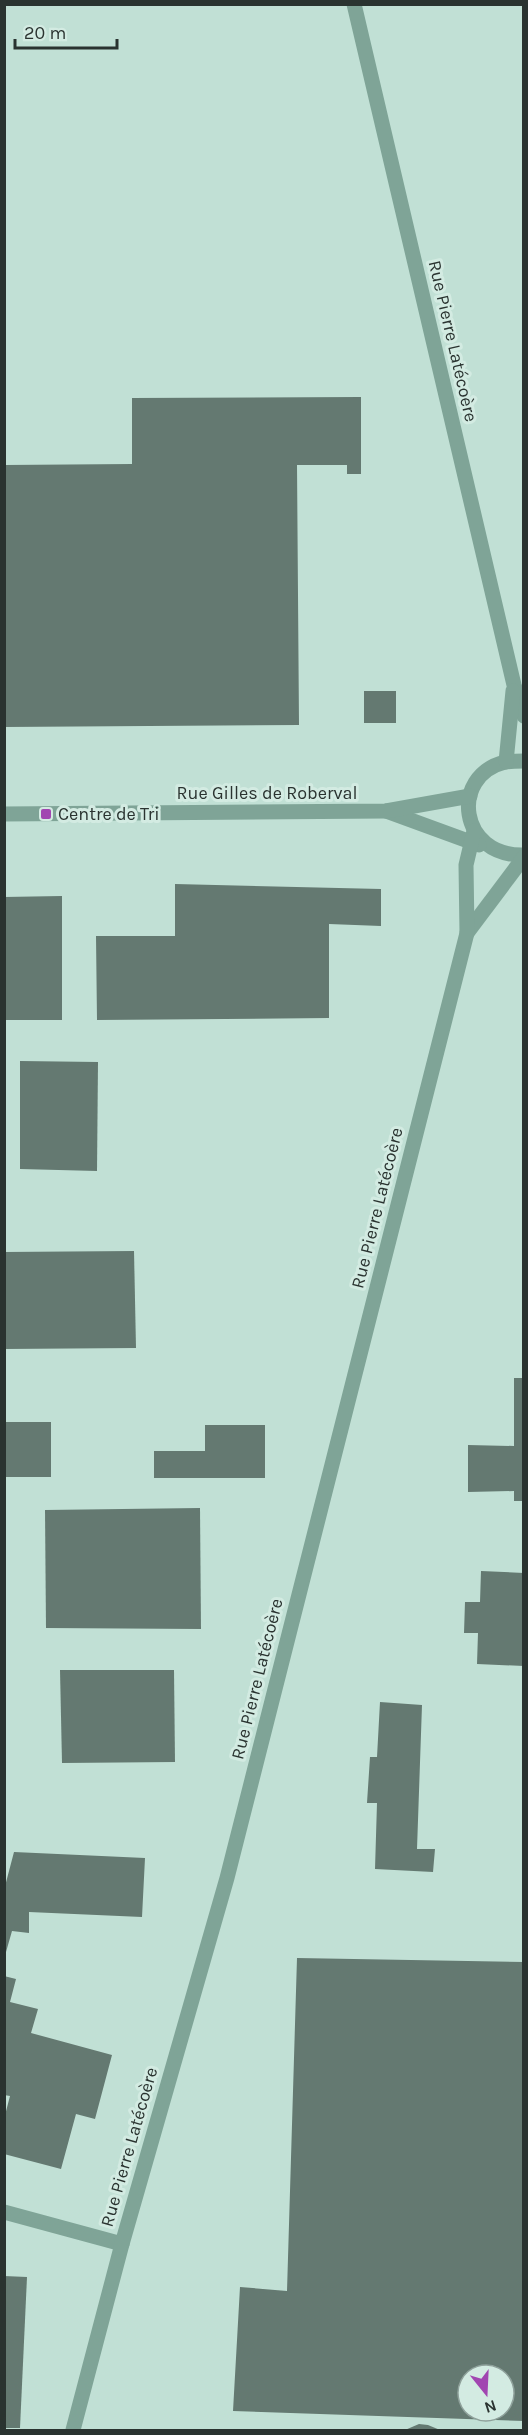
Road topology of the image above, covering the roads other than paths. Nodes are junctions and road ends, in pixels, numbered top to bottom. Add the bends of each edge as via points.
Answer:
1 (354, 4) edge
2 (513, 685) junction
3 (524, 716) edge
4 (524, 761) edge
5 (506, 762) junction
6 (470, 796) junction
7 (386, 811) junction
8 (4, 814) edge
9 (472, 837) junction
10 (524, 856) edge
11 (467, 933) junction
12 (4, 2212) edge
13 (122, 2244) junction
14 (73, 2430) edge

1 - 2 street, Rue Pierre Latécoère
2 - 3 street, Rue Pierre Latécoère
2 - 5 street, Rue Pierre Latécoère
4 - 5 street
5 - 6 street via 490,768 477,780
6 - 7 street, Rue Gilles de Roberval
6 - 9 street, Rue Pierre Latécoère
7 - 8 street, Rue Gilles de Roberval
7 - 9 street, Rue Gilles de Roberval
9 - 10 street, Rue Gilles de Roberval via 494,850
9 - 11 street, Rue Pierre Latécoère via 465,865
10 - 11 street, Rue Pierre Latécoère
11 - 13 street, Rue Pierre Latécoère via 227,1878
12 - 13 street
13 - 14 street, Rue Pierre Latécoère

